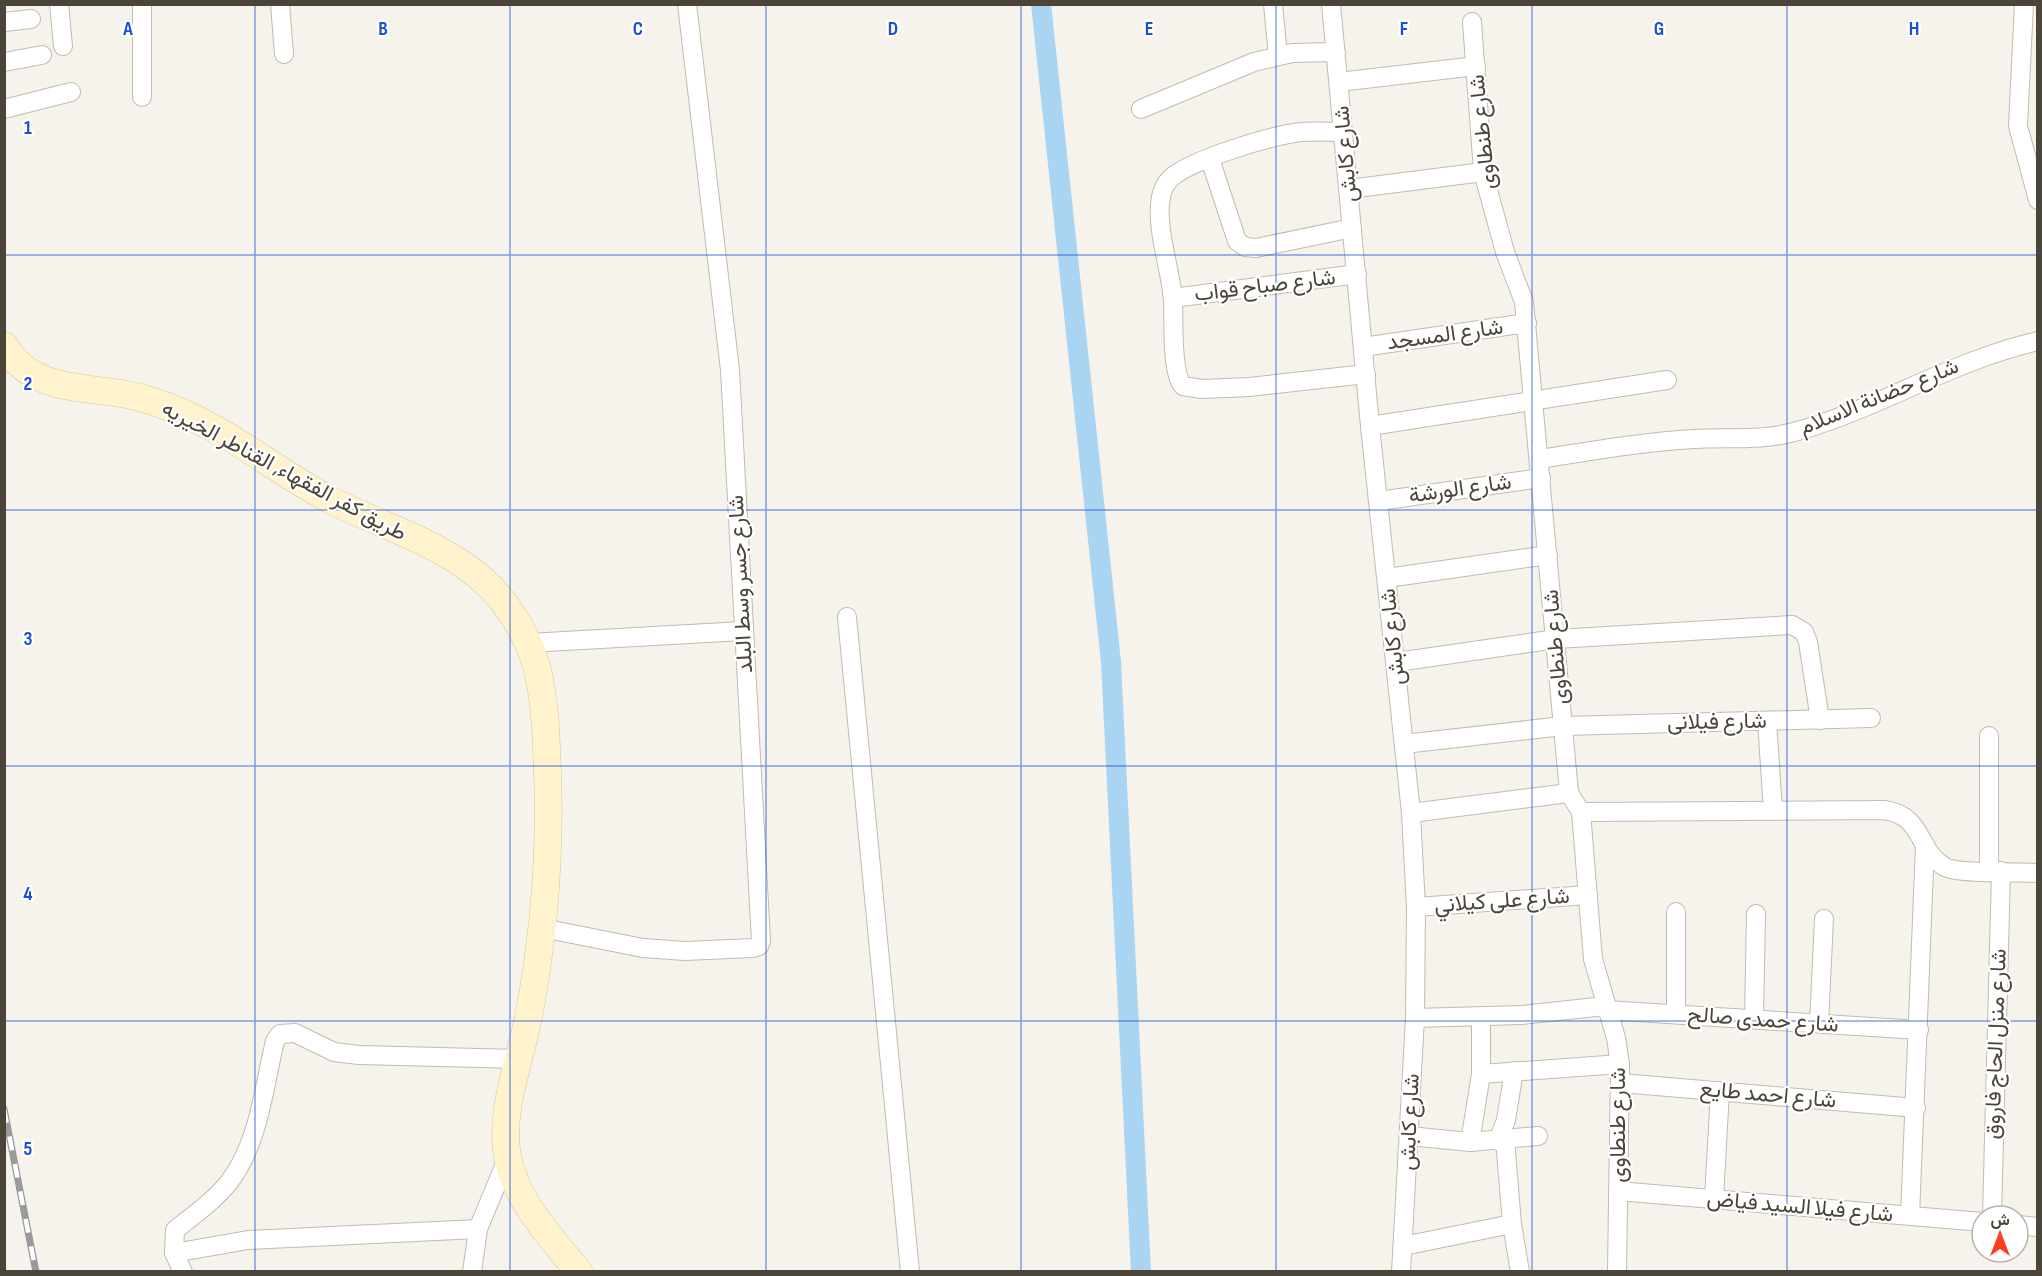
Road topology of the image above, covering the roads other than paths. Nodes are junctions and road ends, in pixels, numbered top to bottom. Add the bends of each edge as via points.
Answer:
1 (59, 4) edge
2 (142, 4) edge
3 (280, 4) edge
4 (687, 4) edge
5 (1273, 4) edge
6 (1331, 4) edge
7 (2024, 4) edge
8 (31, 18) dead end
9 (4, 22) edge
10 (1472, 22) dead end
11 (63, 46) dead end
12 (1336, 52) junction
13 (284, 54) dead end
14 (42, 55) dead end
15 (1278, 56) junction
16 (4, 62) edge
17 (1476, 66) junction
18 (1339, 82) junction
19 (71, 92) dead end
20 (142, 97) dead end
21 (4, 109) edge
22 (1141, 109) dead end
23 (1343, 132) junction
24 (1210, 159) junction
25 (1483, 172) junction
26 (1349, 189) junction
27 (2037, 200) edge
28 (1352, 228) junction
29 (1357, 274) junction
30 (1173, 298) junction
31 (1527, 323) junction
32 (2037, 341) edge
33 (4, 345) edge
34 (1363, 347) junction
35 (1366, 374) junction
36 (1667, 380) dead end
37 (1535, 401) junction
38 (1370, 426) junction
39 (1540, 459) junction
40 (1541, 478) junction
41 (1379, 501) junction
42 (1548, 555) junction
43 (1387, 578) junction
44 (847, 617) dead end
45 (743, 631) junction
46 (1556, 639) junction
47 (528, 643) junction
48 (1396, 662) junction
49 (1871, 718) dead end
50 (1820, 720) junction
51 (1767, 721) junction
52 (1563, 726) junction
53 (1989, 736) dead end
54 (1404, 744) junction
55 (1569, 793) junction
56 (1773, 811) junction
57 (1411, 813) junction
58 (1581, 813) junction
59 (1925, 845) junction
60 (1995, 871) junction
61 (2037, 873) edge
62 (1588, 895) junction
63 (1416, 907) junction
64 (1676, 912) dead end
65 (1756, 914) dead end
66 (1824, 919) dead end
67 (542, 928) junction
68 (1606, 1008) junction
69 (1676, 1014) junction
70 (1481, 1017) junction
71 (1415, 1018) junction
72 (1754, 1019) junction
73 (1819, 1023) junction
74 (1919, 1030) junction
75 (520, 1059) junction
76 (1620, 1064) junction
77 (1514, 1071) junction
78 (1481, 1074) junction
79 (1621, 1083) junction
80 (1720, 1091) junction
81 (1916, 1108) junction
82 (1409, 1136) junction
83 (1538, 1136) dead end
84 (1502, 1140) junction
85 (1470, 1142) junction
86 (508, 1158) junction
87 (1618, 1191) junction
88 (1714, 1199) junction
89 (1992, 1204) edge
90 (1911, 1216) junction
91 (1970, 1221) edge
92 (1512, 1224) junction
93 (478, 1229) junction
94 (1403, 1246) junction
95 (174, 1253) junction
96 (183, 1272) edge
97 (472, 1272) edge
98 (579, 1272) edge
99 (910, 1272) edge
100 (1401, 1272) edge
101 (1520, 1272) edge
102 (1617, 1272) edge

1 - 11 street
2 - 20 street
3 - 13 street
4 - 45 street, شارع جسر وسط البلد via 730,370
5 - 15 street
6 - 12 street, شارع كابش
7 - 27 street via 2018,126
8 - 9 street
10 - 17 street, شارع طنطاوى
12 - 15 street
12 - 18 street, شارع كابش
14 - 16 street
15 - 22 street via 1254,62
17 - 18 street
17 - 25 street, شارع طنطاوى
18 - 23 street, شارع كابش
19 - 21 street
23 - 24 street via 1300,132 1252,143
23 - 26 street, شارع كابش
24 - 28 street via 1237,241 1245,247
24 - 30 street via 1168,180 1161,195
25 - 26 street
25 - 31 street, شارع طنطاوى
26 - 28 street, شارع كابش
28 - 29 street, شارع كابش
29 - 30 street, شارع صباح قواب
29 - 34 street, شارع كابش
30 - 35 street via 1177,375 1183,386 1249,387
31 - 34 street, شارع المسجد
31 - 37 street, شارع طنطاوى
32 - 39 street, شارع حضانة الاسلام via 1976,358 1836,419 1791,433 1646,443
33 - 47 street, طريق كفر الفقهاء, القناطر الخيريه via 25,370 42,380 140,397 168,406 220,432 325,497 438,550 467,567 492,589
34 - 35 street, شارع كابش
35 - 38 street, شارع كابش
36 - 37 street
37 - 38 street
37 - 39 street, شارع طنطاوى
38 - 41 street, شارع كابش
39 - 40 street, شارع طنطاوى
40 - 41 street, شارع الورشة
40 - 42 street, شارع طنطاوى
41 - 43 street, شارع كابش
42 - 43 street
42 - 46 street, شارع طنطاوى
43 - 48 street, شارع كابش
44 - 99 street
45 - 47 street
45 - 67 street, شارع جسر وسط البلد via 762,935 759,946 685,951 643,948
46 - 48 street
46 - 50 street via 1792,625 1804,632 1808,642
46 - 52 street, شارع طنطاوى
47 - 67 street, طريق كفر الفقهاء, القناطر الخيريه via 540,679 548,787 548,858
48 - 54 street, شارع كابش
49 - 50 street, شارع فيلانى
50 - 51 street, شارع فيلانى
51 - 52 street, شارع فيلانى
51 - 56 street
52 - 54 street, شارع فيلانى
52 - 55 street, شارع طنطاوى
53 - 60 street, شارع منزل الحاج فاروق
54 - 57 street, شارع كابش
55 - 57 street
55 - 58 street, شارع طنطاوى
56 - 58 street
56 - 59 street via 1896,812 1915,825
57 - 63 street, شارع كابش
58 - 62 street, شارع طنطاوى
59 - 60 street via 1948,869
59 - 74 street
60 - 61 street
60 - 89 street, شارع منزل الحاج فاروق
62 - 63 street, شارع على كيلاني
62 - 68 street, شارع طنطاوى via 1593,959
63 - 71 street, شارع كابش
64 - 69 street
65 - 72 street
66 - 73 street
67 - 75 street, طريق كفر الفقهاء, القناطر الخيريه
68 - 69 street, شارع حمدى صالح
68 - 70 street, شارع حمدى صالح
68 - 76 street, شارع طنطاوى
69 - 72 street, شارع حمدى صالح
70 - 71 street, شارع حمدى صالح
70 - 78 street
71 - 82 street, شارع كابش
72 - 73 street, شارع حمدى صالح
73 - 74 street, شارع حمدى صالح
74 - 81 street
75 - 86 street, طريق كفر الفقهاء, القناطر الخيريه via 507,1112
75 - 95 street via 358,1055 334,1052 295,1033 280,1034 245,1156 210,1202 175,1230
76 - 77 street
76 - 79 street, شارع طنطاوى
77 - 78 street
77 - 84 street
78 - 85 street
79 - 80 street, شارع احمد طايع
79 - 87 street, شارع طنطاوى
80 - 81 street, شارع احمد طايع
80 - 88 street
81 - 90 street
82 - 85 street
82 - 94 street, شارع كابش
83 - 84 street
84 - 85 street
84 - 92 street
86 - 93 street
86 - 98 street, طريق كفر الفقهاء, القناطر الخيريه via 522,1198
87 - 88 street, شارع فيلا السيد فياض
87 - 102 street, شارع طنطاوى
88 - 90 street, شارع فيلا السيد فياض
90 - 91 street, شارع فيلا السيد فياض
92 - 94 street
92 - 101 street
93 - 95 street via 248,1240
93 - 97 street
94 - 100 street, شارع كابش
95 - 96 street

